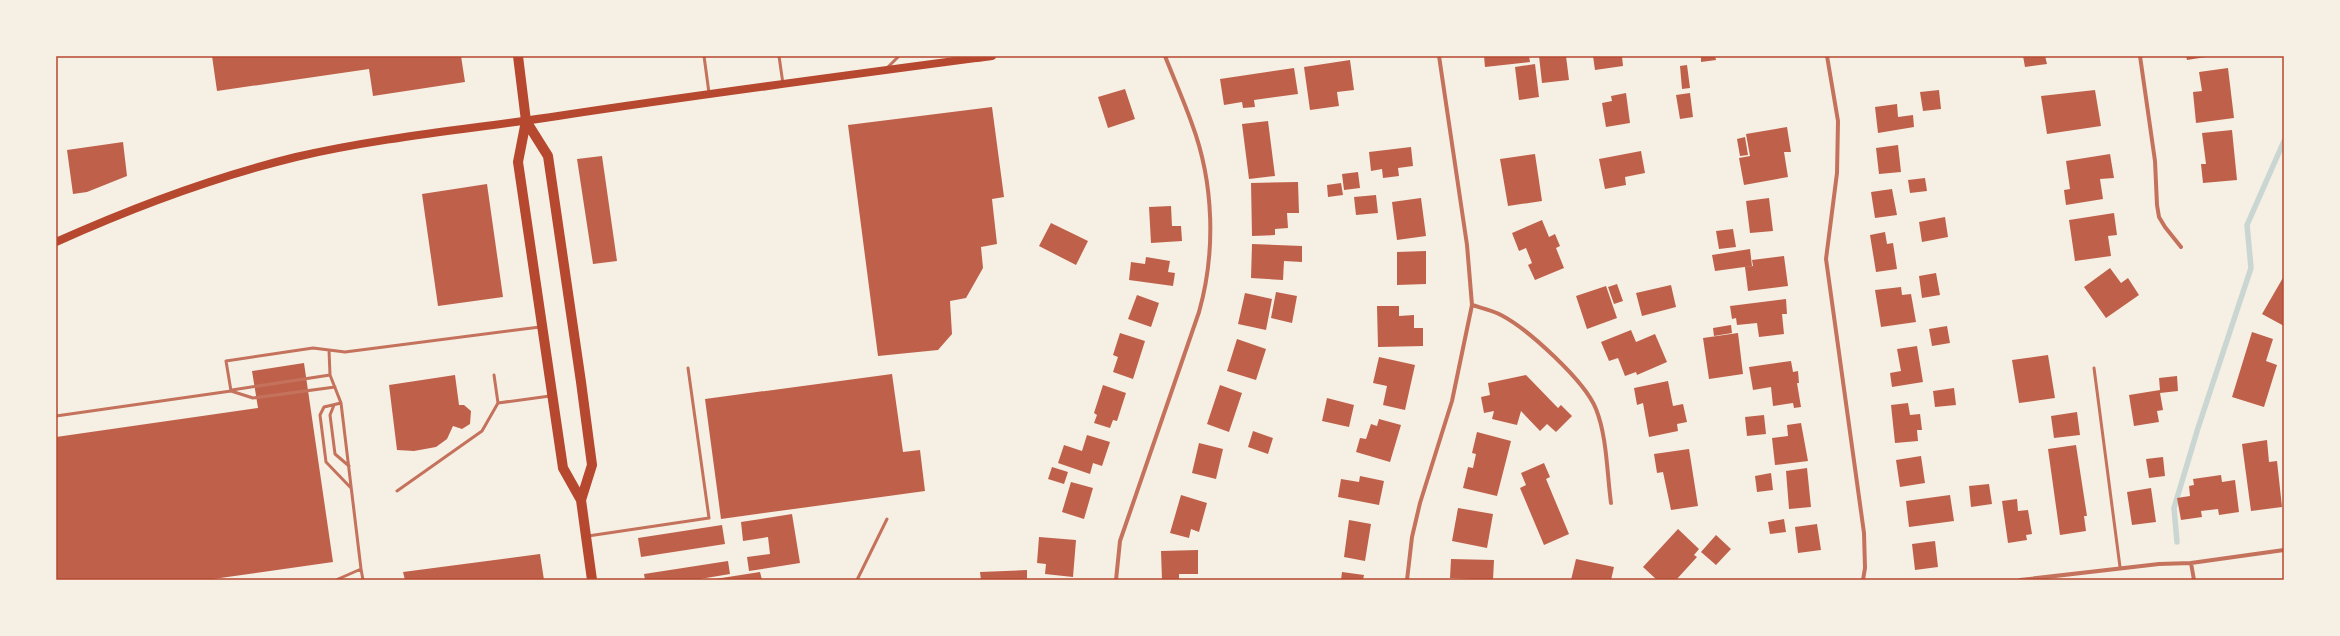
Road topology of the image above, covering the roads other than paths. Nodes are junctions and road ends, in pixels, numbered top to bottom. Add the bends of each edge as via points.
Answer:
1 (518, 56) edge
2 (704, 56) edge
3 (779, 56) edge
4 (899, 56) edge
5 (992, 56) edge
6 (1166, 56) edge
7 (1439, 56) edge
8 (1827, 56) edge
9 (2140, 56) edge
10 (886, 70) junction
11 (783, 84) junction
12 (710, 94) junction
13 (526, 121) junction
14 (56, 242) edge
15 (2181, 248) dead end
16 (1472, 305) junction
17 (542, 327) junction
18 (329, 350) junction
19 (688, 368) dead end
20 (2094, 368) dead end
21 (330, 375) junction
22 (494, 376) dead end
23 (335, 387) junction
24 (231, 390) junction
25 (552, 396) junction
26 (341, 403) junction
27 (498, 404) junction
28 (334, 405) junction
29 (56, 416) edge
30 (349, 466) junction
31 (351, 488) junction
32 (397, 491) dead end
33 (581, 500) junction
34 (1611, 502) dead end
35 (887, 519) dead end
36 (586, 536) junction
37 (2284, 550) edge
38 (2191, 563) junction
39 (2120, 567) junction
40 (362, 569) junction
41 (336, 580) edge
42 (363, 580) edge
43 (592, 580) edge
44 (857, 580) edge
45 (1116, 580) edge
46 (1407, 580) edge
47 (1863, 580) edge
48 (2020, 580) edge
49 (2194, 580) edge

1 - 13 main road
2 - 12 lane
3 - 11 lane
4 - 10 lane
5 - 10 main road
6 - 45 street via 1193,124 1201,154 1210,212 1209,263 1199,312 1120,541
7 - 16 street via 1467,245
8 - 47 street via 1838,121 1837,173 1826,259 1864,533
9 - 15 street via 2154,161 2157,205 2162,222
10 - 11 main road
11 - 12 main road
12 - 13 main road
13 - 14 main road via 342,147 248,169 160,198
13 - 17 main road via 518,162
13 - 33 main road via 548,156 579,367 592,465
16 - 34 street via 1500,314 1516,324 1580,384 1590,397 1600,421
16 - 46 street via 1452,401 1420,503 1412,537
17 - 18 lane via 345,352
17 - 25 main road
18 - 21 lane
18 - 24 lane via 313,348 226,361
19 - 36 lane via 709,518
20 - 39 lane
21 - 23 lane
21 - 24 lane
22 - 27 lane
23 - 24 lane via 252,398
23 - 26 lane
24 - 29 lane
25 - 27 lane
25 - 33 main road via 563,468
26 - 28 lane
26 - 30 lane
27 - 32 lane via 482,431
28 - 30 lane via 330,414 335,454
28 - 31 lane via 324,407 320,415 326,462
30 - 31 lane
31 - 40 lane
33 - 36 main road
35 - 44 lane
36 - 43 main road
37 - 38 street
38 - 39 street
38 - 49 street
39 - 48 street
40 - 41 lane
40 - 42 lane

